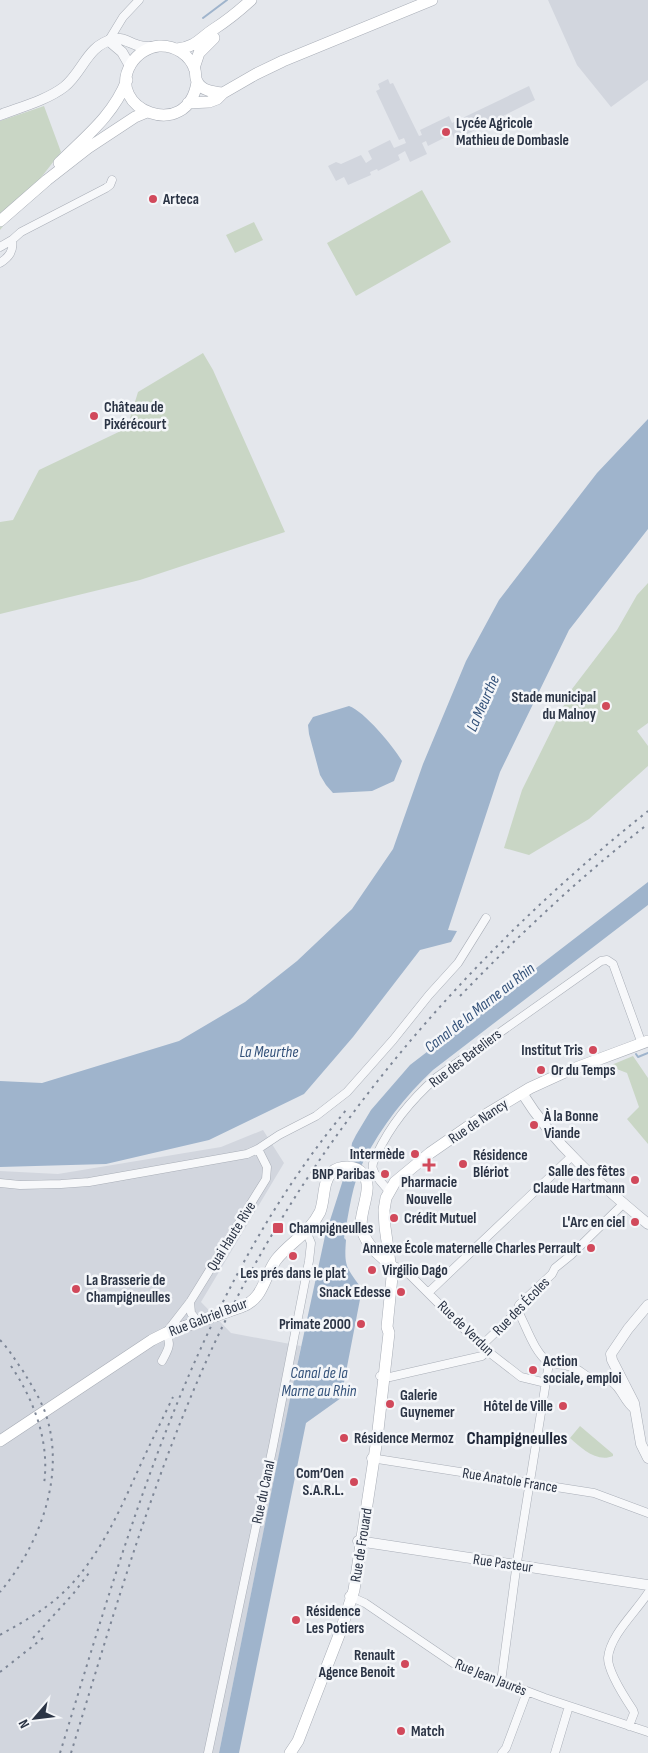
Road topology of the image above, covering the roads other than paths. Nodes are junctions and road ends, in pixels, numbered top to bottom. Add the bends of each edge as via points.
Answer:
1 (139, 0) edge
2 (251, 0) edge
3 (432, 0) edge
4 (226, 22) junction
5 (108, 41) junction
6 (151, 47) junction
7 (178, 49) junction
8 (130, 66) junction
9 (194, 68) junction
10 (127, 80) junction
11 (197, 82) junction
12 (223, 93) junction
13 (188, 103) junction
14 (147, 112) junction
15 (0, 115) edge
16 (97, 126) junction
17 (97, 142) junction
18 (46, 180) junction
19 (112, 180) dead end
20 (0, 221) edge
21 (12, 240) junction
22 (0, 247) edge
23 (0, 263) edge
24 (486, 918) dead end
25 (645, 1042) edge
26 (522, 1092) junction
27 (258, 1149) junction
28 (572, 1156) junction
29 (0, 1183) edge
30 (389, 1191) junction
31 (624, 1203) junction
32 (648, 1224) edge
33 (306, 1232) junction
34 (366, 1238) junction
35 (386, 1238) junction
36 (391, 1265) junction
37 (429, 1292) junction
38 (190, 1302) junction
39 (648, 1305) edge
40 (184, 1310) junction
41 (518, 1311) junction
42 (194, 1323) junction
43 (166, 1333) junction
44 (485, 1348) junction
45 (162, 1361) dead end
46 (549, 1363) junction
47 (382, 1376) junction
48 (546, 1382) junction
49 (634, 1409) junction
50 (0, 1440) edge
51 (372, 1458) junction
52 (648, 1458) edge
53 (530, 1483) junction
54 (648, 1512) edge
55 (360, 1542) junction
56 (517, 1565) junction
57 (648, 1585) edge
58 (648, 1593) edge
59 (350, 1596) junction
60 (501, 1682) junction
61 (527, 1692) junction
62 (570, 1706) junction
63 (629, 1726) junction
64 (648, 1732) edge
65 (208, 1753) edge
66 (290, 1753) edge
67 (502, 1753) edge
68 (555, 1753) edge

1 - 5 street via 123,17
2 - 4 main road
3 - 12 main road via 302,52
4 - 7 main road via 193,46
4 - 9 main road via 199,53
5 - 6 street via 118,39
5 - 8 street via 122,52
5 - 15 street via 94,49 63,88
6 - 7 main road
6 - 8 main road via 142,51
7 - 9 main road
8 - 10 main road
9 - 11 main road
10 - 14 main road via 134,102
10 - 16 main road via 116,103
11 - 12 main road via 209,91
11 - 13 main road
12 - 13 main road via 209,102
13 - 14 main road via 169,115
14 - 17 main road
16 - 17 street
16 - 18 main road
17 - 18 main road
18 - 20 main road
19 - 21 street via 106,188 21,232
21 - 22 street
21 - 23 street via 10,256
24 - 27 street via 458,963 347,1092 316,1116
25 - 26 main road, Rue de Nancy via 547,1079
25 - 30 street, Rue des Bateliers via 613,964 601,961 437,1077 416,1097 398,1119 372,1164 376,1176
26 - 28 street via 540,1121
26 - 30 main road, Rue de Nancy via 430,1153 395,1182
27 - 29 street via 246,1154 89,1182
27 - 38 street, Quai Haute Rive via 267,1167 266,1179
28 - 31 street
28 - 37 street
30 - 35 main road via 384,1210
31 - 32 street
31 - 41 street, Rue des Écoles via 555,1268 519,1305
33 - 34 main road, Rue Gabriel Bour via 321,1208 327,1180 344,1166 362,1172 366,1179 368,1186 361,1223
33 - 42 main road, Rue Gabriel Bour via 274,1262 252,1302
33 - 65 street, Rue du Canal via 311,1243 310,1260
34 - 35 main road
34 - 36 main road via 375,1252
35 - 36 main road
36 - 37 street, Rue de Verdun via 405,1270
36 - 47 main road, Rue de Frouard via 389,1333
37 - 44 street, Rue de Verdun
38 - 40 street, Quai Haute Rive
38 - 42 street
39 - 49 street via 611,1354
40 - 42 street via 186,1318
40 - 43 street, Quai Haute Rive
41 - 44 street, Rue des Écoles
41 - 46 street via 540,1354
42 - 43 main road, Rue Gabriel Bour
43 - 45 street via 170,1346
43 - 50 main road, Rue Gabriel Bour
44 - 47 street, Rue des Écoles via 482,1356 390,1377
44 - 48 street, Rue de Verdun via 521,1377
46 - 48 street
46 - 49 street via 612,1382
47 - 51 main road, Rue de Frouard
48 - 53 street
49 - 52 street via 641,1444
51 - 53 street, Rue Anatole France
51 - 55 main road, Rue de Frouard
53 - 54 street, Rue Anatole France via 594,1493
53 - 56 street
55 - 56 street, Rue Pasteur
55 - 59 main road, Rue de Frouard
56 - 57 street, Rue Pasteur
56 - 60 street
58 - 63 street via 615,1638 608,1658 612,1673 634,1713
59 - 60 street, Rue Jean Jaurès via 453,1663
59 - 66 main road, Rue de Frouard via 341,1630 298,1741
60 - 61 street, Rue Jean Jaurès
61 - 62 street, Rue Jean Jaurès
61 - 67 street
62 - 63 street, Rue Jean Jaurès
62 - 68 street
63 - 64 street, Rue Jean Jaurès

